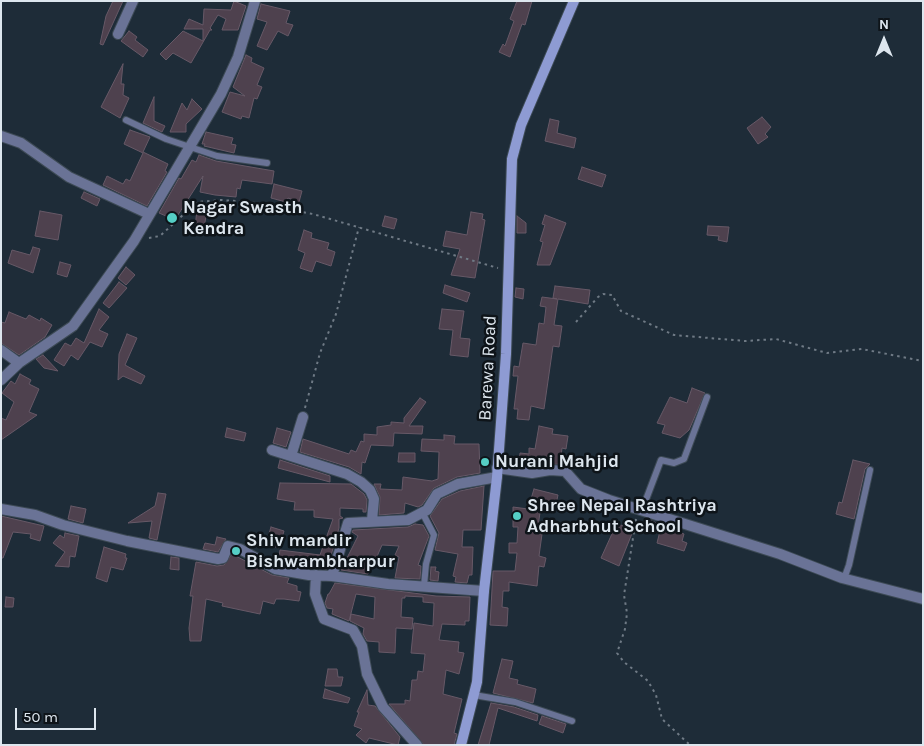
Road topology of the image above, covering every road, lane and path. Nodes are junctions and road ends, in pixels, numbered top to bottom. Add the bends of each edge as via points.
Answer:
1 (133, 1) edge
2 (255, 1) edge
3 (574, 1) edge
4 (118, 34) dead end
5 (126, 120) dead end
6 (1, 136) edge
7 (190, 146) junction
8 (267, 163) dead end
9 (149, 214) junction
10 (359, 226) junction
11 (134, 241) junction
12 (508, 270) junction
13 (576, 322) dead end
14 (1, 350) edge
15 (923, 361) edge
16 (19, 364) junction
17 (1, 380) edge
18 (707, 397) dead end
19 (303, 417) joint
20 (272, 450) dead end
21 (290, 456) junction
22 (870, 470) dead end
23 (497, 472) junction
24 (1, 509) edge
25 (642, 510) junction
26 (422, 512) junction
27 (372, 520) junction
28 (316, 575) junction
29 (332, 576) junction
30 (842, 578) junction
31 (424, 586) junction
32 (484, 591) junction
33 (923, 599) edge
34 (474, 695) junction
35 (572, 721) dead end
36 (417, 745) edge
37 (461, 745) edge
38 (690, 745) edge

1 - 4 street
2 - 7 street via 238,57
3 - 12 main road, Barewa Road via 521,126 512,159
5 - 7 lane via 166,139
6 - 9 street via 21,143 69,177
7 - 8 lane via 216,156
7 - 9 street
9 - 11 street
10 - 11 path via 288,208 221,200 197,202 160,236
10 - 12 path
10 - 19 path via 336,314 320,353
11 - 16 street via 73,326
12 - 23 main road, Barewa Road via 506,354
13 - 15 path via 598,297 612,294 621,311 674,335 745,341 776,339 827,353 862,348
14 - 16 street
16 - 17 street
18 - 25 lane via 684,459 674,463 660,460
19 - 21 street
20 - 21 street
21 - 27 street via 347,474 361,482 374,499
22 - 30 lane via 846,576
23 - 25 street via 565,471 581,489
23 - 26 street via 437,494 427,510
23 - 32 main road, Barewa Road
24 - 28 street via 127,541 218,559 223,558 228,546 240,549 275,569
25 - 30 street via 780,554
25 - 38 path via 637,515 624,595 626,621 617,653 648,681 656,695 662,719
26 - 27 street via 408,520
26 - 31 lane via 434,535
27 - 29 street via 348,523
28 - 29 street
28 - 36 street via 315,594 324,619 353,630 362,646 367,674 383,708
29 - 31 street
30 - 33 street
31 - 32 street
32 - 34 main road, Barewa Road
34 - 35 lane via 515,702
34 - 37 main road, Barewa Road

